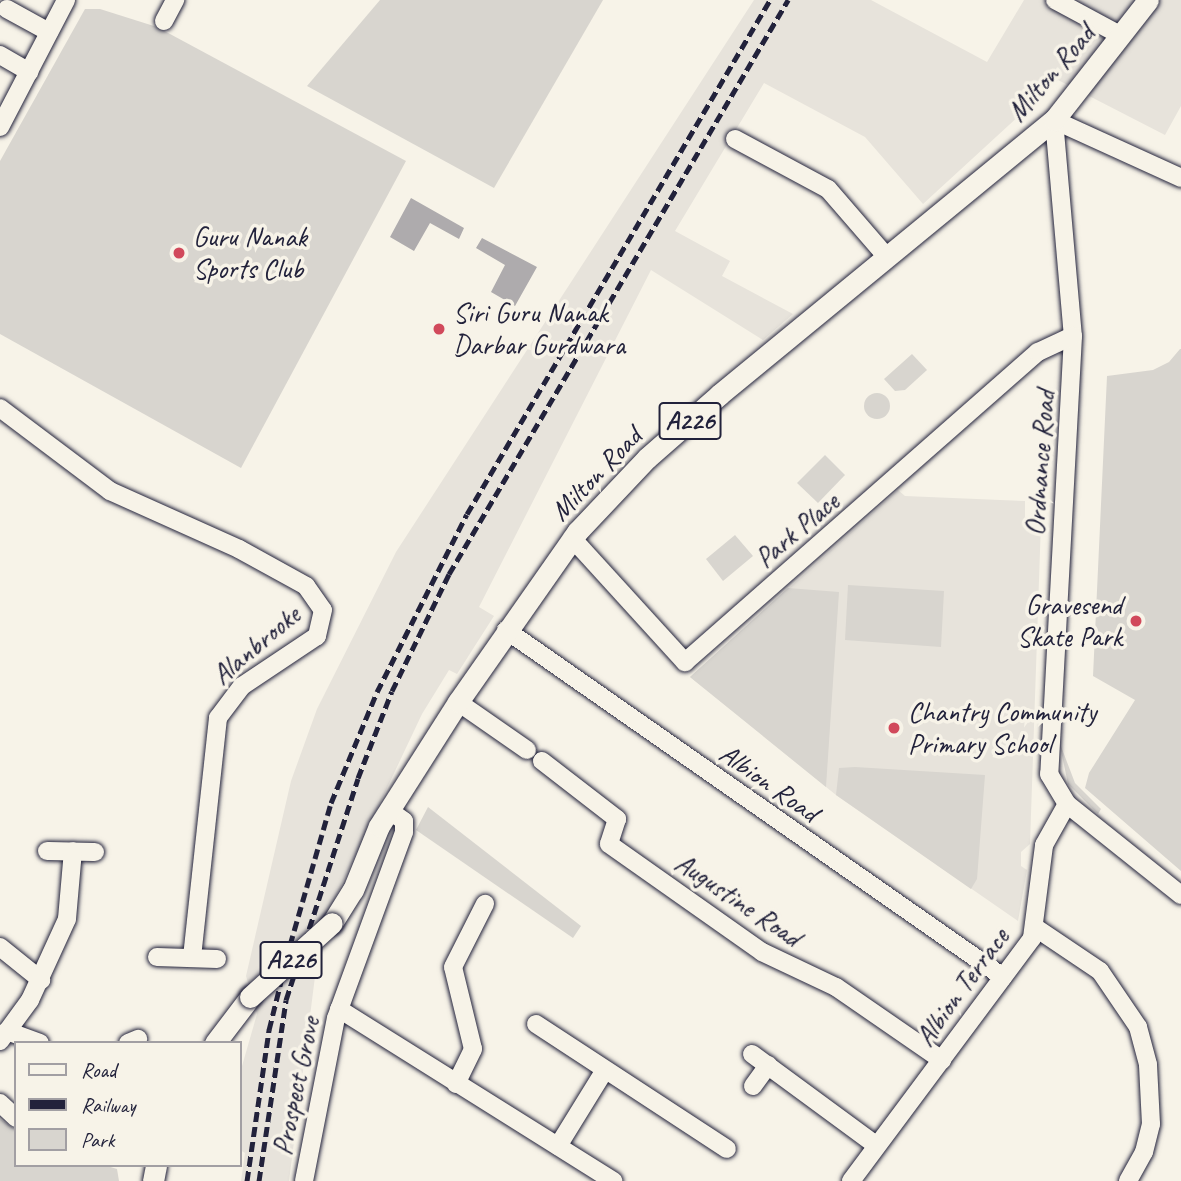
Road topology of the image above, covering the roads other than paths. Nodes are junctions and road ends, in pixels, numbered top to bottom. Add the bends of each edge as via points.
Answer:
1 (66, 0) edge
2 (175, 0) edge
3 (1055, 0) edge
4 (1148, 0) edge
5 (7, 11) edge
6 (164, 21) dead end
7 (49, 32) junction
8 (1120, 36) junction
9 (0, 55) edge
10 (29, 72) junction
11 (1054, 120) junction
12 (0, 127) edge
13 (735, 139) dead end
14 (1181, 177) edge
15 (886, 256) junction
16 (1073, 336) junction
17 (0, 408) edge
18 (572, 538) junction
19 (506, 630) junction
20 (458, 702) junction
21 (527, 750) dead end
22 (542, 761) dead end
23 (1066, 804) junction
24 (390, 811) junction
25 (47, 851) dead end
26 (73, 851) junction
27 (95, 852) dead end
28 (1181, 895) edge
29 (485, 904) dead end
30 (1037, 928) junction
31 (0, 947) edge
32 (157, 957) dead end
33 (192, 957) junction
34 (218, 958) dead end
35 (1003, 977) junction
36 (41, 980) junction
37 (339, 1009) junction
38 (536, 1024) dead end
39 (3, 1036) edge
40 (29, 1041) edge
41 (217, 1041) edge
42 (752, 1054) dead end
43 (942, 1060) junction
44 (768, 1065) junction
45 (605, 1070) junction
46 (456, 1084) junction
47 (753, 1086) dead end
48 (0, 1103) edge
49 (14, 1116) edge
50 (876, 1145) junction
51 (558, 1146) junction
52 (726, 1149) dead end
53 (303, 1181) edge
54 (613, 1181) edge
55 (851, 1181) edge
56 (1128, 1181) edge

1 - 7 street
2 - 6 street
3 - 8 street
4 - 8 main road, Milton Road / A226
5 - 7 street
7 - 10 street
8 - 11 main road, Milton Road / A226
9 - 10 street
10 - 12 street
11 - 14 street
11 - 15 main road, Milton Road / A226
11 - 16 street, Ordnance Road
13 - 15 street via 828,189
15 - 18 main road, Milton Road / A226 via 647,458
16 - 18 street, Park Place via 1038,352 685,662
16 - 23 street, Ordnance Road via 1047,752 1051,783
17 - 33 street, Alanbrooke via 115,494 239,549 306,586 323,611 317,636 242,686 218,718
18 - 19 main road, Milton Road / A226
19 - 20 main road, Milton Road / A226
19 - 35 street, Albion Road
20 - 21 street
20 - 24 main road, Milton Road / A226
22 - 43 street, Augustine Road via 617,819 609,844 762,952 836,987
23 - 28 street
23 - 30 street, Albion Terrace via 1044,845
24 - 37 street, Prospect Grove via 404,821 404,832
24 - 41 main road, Milton Road / A226, bridge via 332,923 250,997
25 - 26 street
26 - 27 street
26 - 36 street via 67,919
29 - 46 street via 453,967 472,1049
30 - 35 street, Albion Terrace
30 - 56 street via 1100,971 1138,1027 1148,1065 1150,1124 1144,1152
31 - 36 street
32 - 33 street
33 - 34 street
35 - 43 street, Albion Terrace
36 - 39 street
37 - 46 street
37 - 53 street, Prospect Grove
38 - 45 street
39 - 40 street
42 - 44 street
43 - 50 street, Albion Terrace
44 - 47 street
44 - 50 street
45 - 51 street
45 - 52 street
46 - 51 street
48 - 49 street
50 - 55 street, Albion Terrace
51 - 54 street

